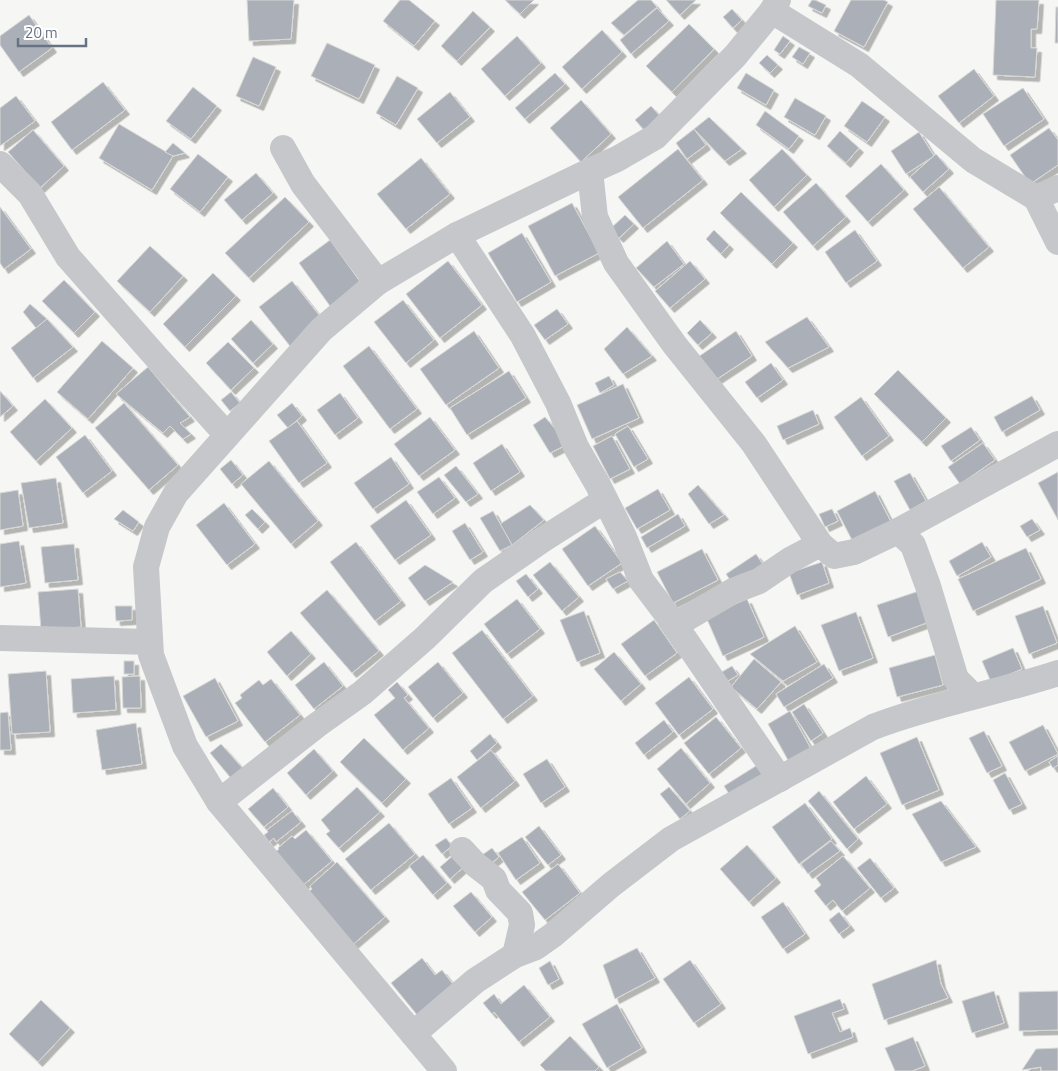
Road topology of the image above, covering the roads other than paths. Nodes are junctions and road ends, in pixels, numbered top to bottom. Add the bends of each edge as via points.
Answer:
1 (775, 5) edge
2 (284, 148) dead end
3 (0, 164) edge
4 (590, 171) junction
5 (1047, 193) edge
6 (457, 235) junction
7 (1058, 242) edge
8 (378, 282) junction
9 (227, 435) junction
10 (1058, 444) edge
11 (605, 500) junction
12 (898, 531) junction
13 (820, 544) junction
14 (675, 625) junction
15 (0, 638) edge
16 (150, 642) junction
17 (1058, 673) edge
18 (973, 696) junction
19 (780, 779) junction
20 (218, 802) junction
21 (462, 850) dead end
22 (515, 955) junction
23 (413, 1034) junction
24 (444, 1071) edge

1 - 4 street via 735,56 655,137
1 - 5 street via 860,65 974,160
2 - 8 street via 303,184
3 - 9 street via 30,194 68,257
4 - 6 street
4 - 13 street via 596,217 616,263 674,344 754,444
5 - 7 street
6 - 8 street
6 - 11 street via 523,336
8 - 9 street via 321,330
9 - 16 street via 176,494 157,527 146,567
10 - 12 street
11 - 14 street via 641,580
11 - 20 street via 483,581 362,693
12 - 13 street via 854,552 834,556
12 - 18 street via 913,545 956,679
13 - 14 street
14 - 19 street
15 - 16 street
16 - 20 street via 151,655 185,746
17 - 18 street
18 - 19 street via 873,727
19 - 22 street via 671,839 553,935 536,947
20 - 23 street
21 - 22 street via 494,879 498,890 520,913 522,925
22 - 23 street via 475,980
23 - 24 street

